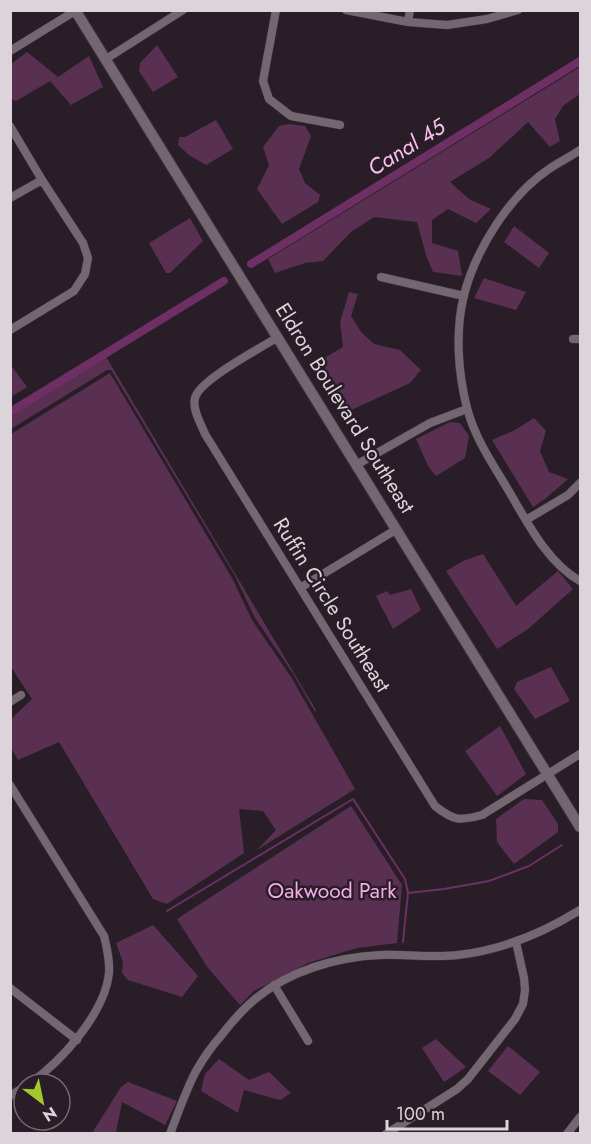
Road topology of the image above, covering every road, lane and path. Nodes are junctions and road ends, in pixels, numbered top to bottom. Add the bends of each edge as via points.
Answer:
1 (183, 10) edge
2 (276, 10) edge
3 (346, 10) edge
4 (410, 10) edge
5 (518, 10) edge
6 (75, 11) edge
7 (408, 22) junction
8 (10, 51) edge
9 (106, 59) junction
10 (340, 125) dead end
11 (10, 126) edge
12 (580, 151) edge
13 (42, 180) junction
14 (10, 198) edge
15 (381, 277) dead end
16 (464, 296) junction
17 (10, 330) edge
18 (278, 337) junction
19 (467, 409) junction
20 (356, 465) junction
21 (580, 483) edge
22 (526, 520) junction
23 (397, 529) junction
24 (580, 581) edge
25 (300, 588) junction
26 (21, 695) dead end
27 (10, 702) edge
28 (580, 754) edge
29 (548, 774) junction
30 (10, 785) edge
31 (580, 827) edge
32 (580, 910) edge
33 (516, 942) junction
34 (274, 986) junction
35 (10, 988) edge
36 (77, 1040) junction
37 (308, 1041) dead end
38 (45, 1072) edge
39 (580, 1117) edge
40 (402, 1124) junction
41 (170, 1134) edge
42 (386, 1134) edge
43 (408, 1134) edge
44 (567, 1134) edge

1 - 9 street
2 - 10 street via 263,81 269,99 291,116
3 - 7 street
4 - 7 street
5 - 7 street via 447,25
6 - 8 street
6 - 9 street, Eldron Boulevard Southeast
9 - 18 street, Eldron Boulevard Southeast
11 - 13 street
12 - 16 street via 548,170 501,217 473,269
13 - 14 street
13 - 17 street via 83,243 88,258 85,274 74,291
15 - 16 street
16 - 19 street via 459,350
18 - 20 street, Eldron Boulevard Southeast
18 - 25 street, Ruffin Circle Southeast via 211,378 195,399 205,434
19 - 20 street via 430,423
19 - 22 street via 480,440
20 - 23 street, Eldron Boulevard Southeast
21 - 22 street via 568,495
22 - 24 street via 554,559
23 - 25 street
23 - 29 street, Eldron Boulevard Southeast
25 - 29 street, Ruffin Circle Southeast via 435,806 449,817 464,820 482,815
26 - 27 street
28 - 29 street, Ruffin Circle Southeast
29 - 31 street, Eldron Boulevard Southeast
30 - 36 street via 104,936 109,974 105,991
32 - 33 street
33 - 34 street via 456,955 345,958
33 - 40 street via 525,990 515,1019 468,1079
34 - 37 street
34 - 41 street via 234,1019 213,1045 197,1070
35 - 36 street
36 - 38 street
39 - 44 street
40 - 42 street
40 - 43 street

